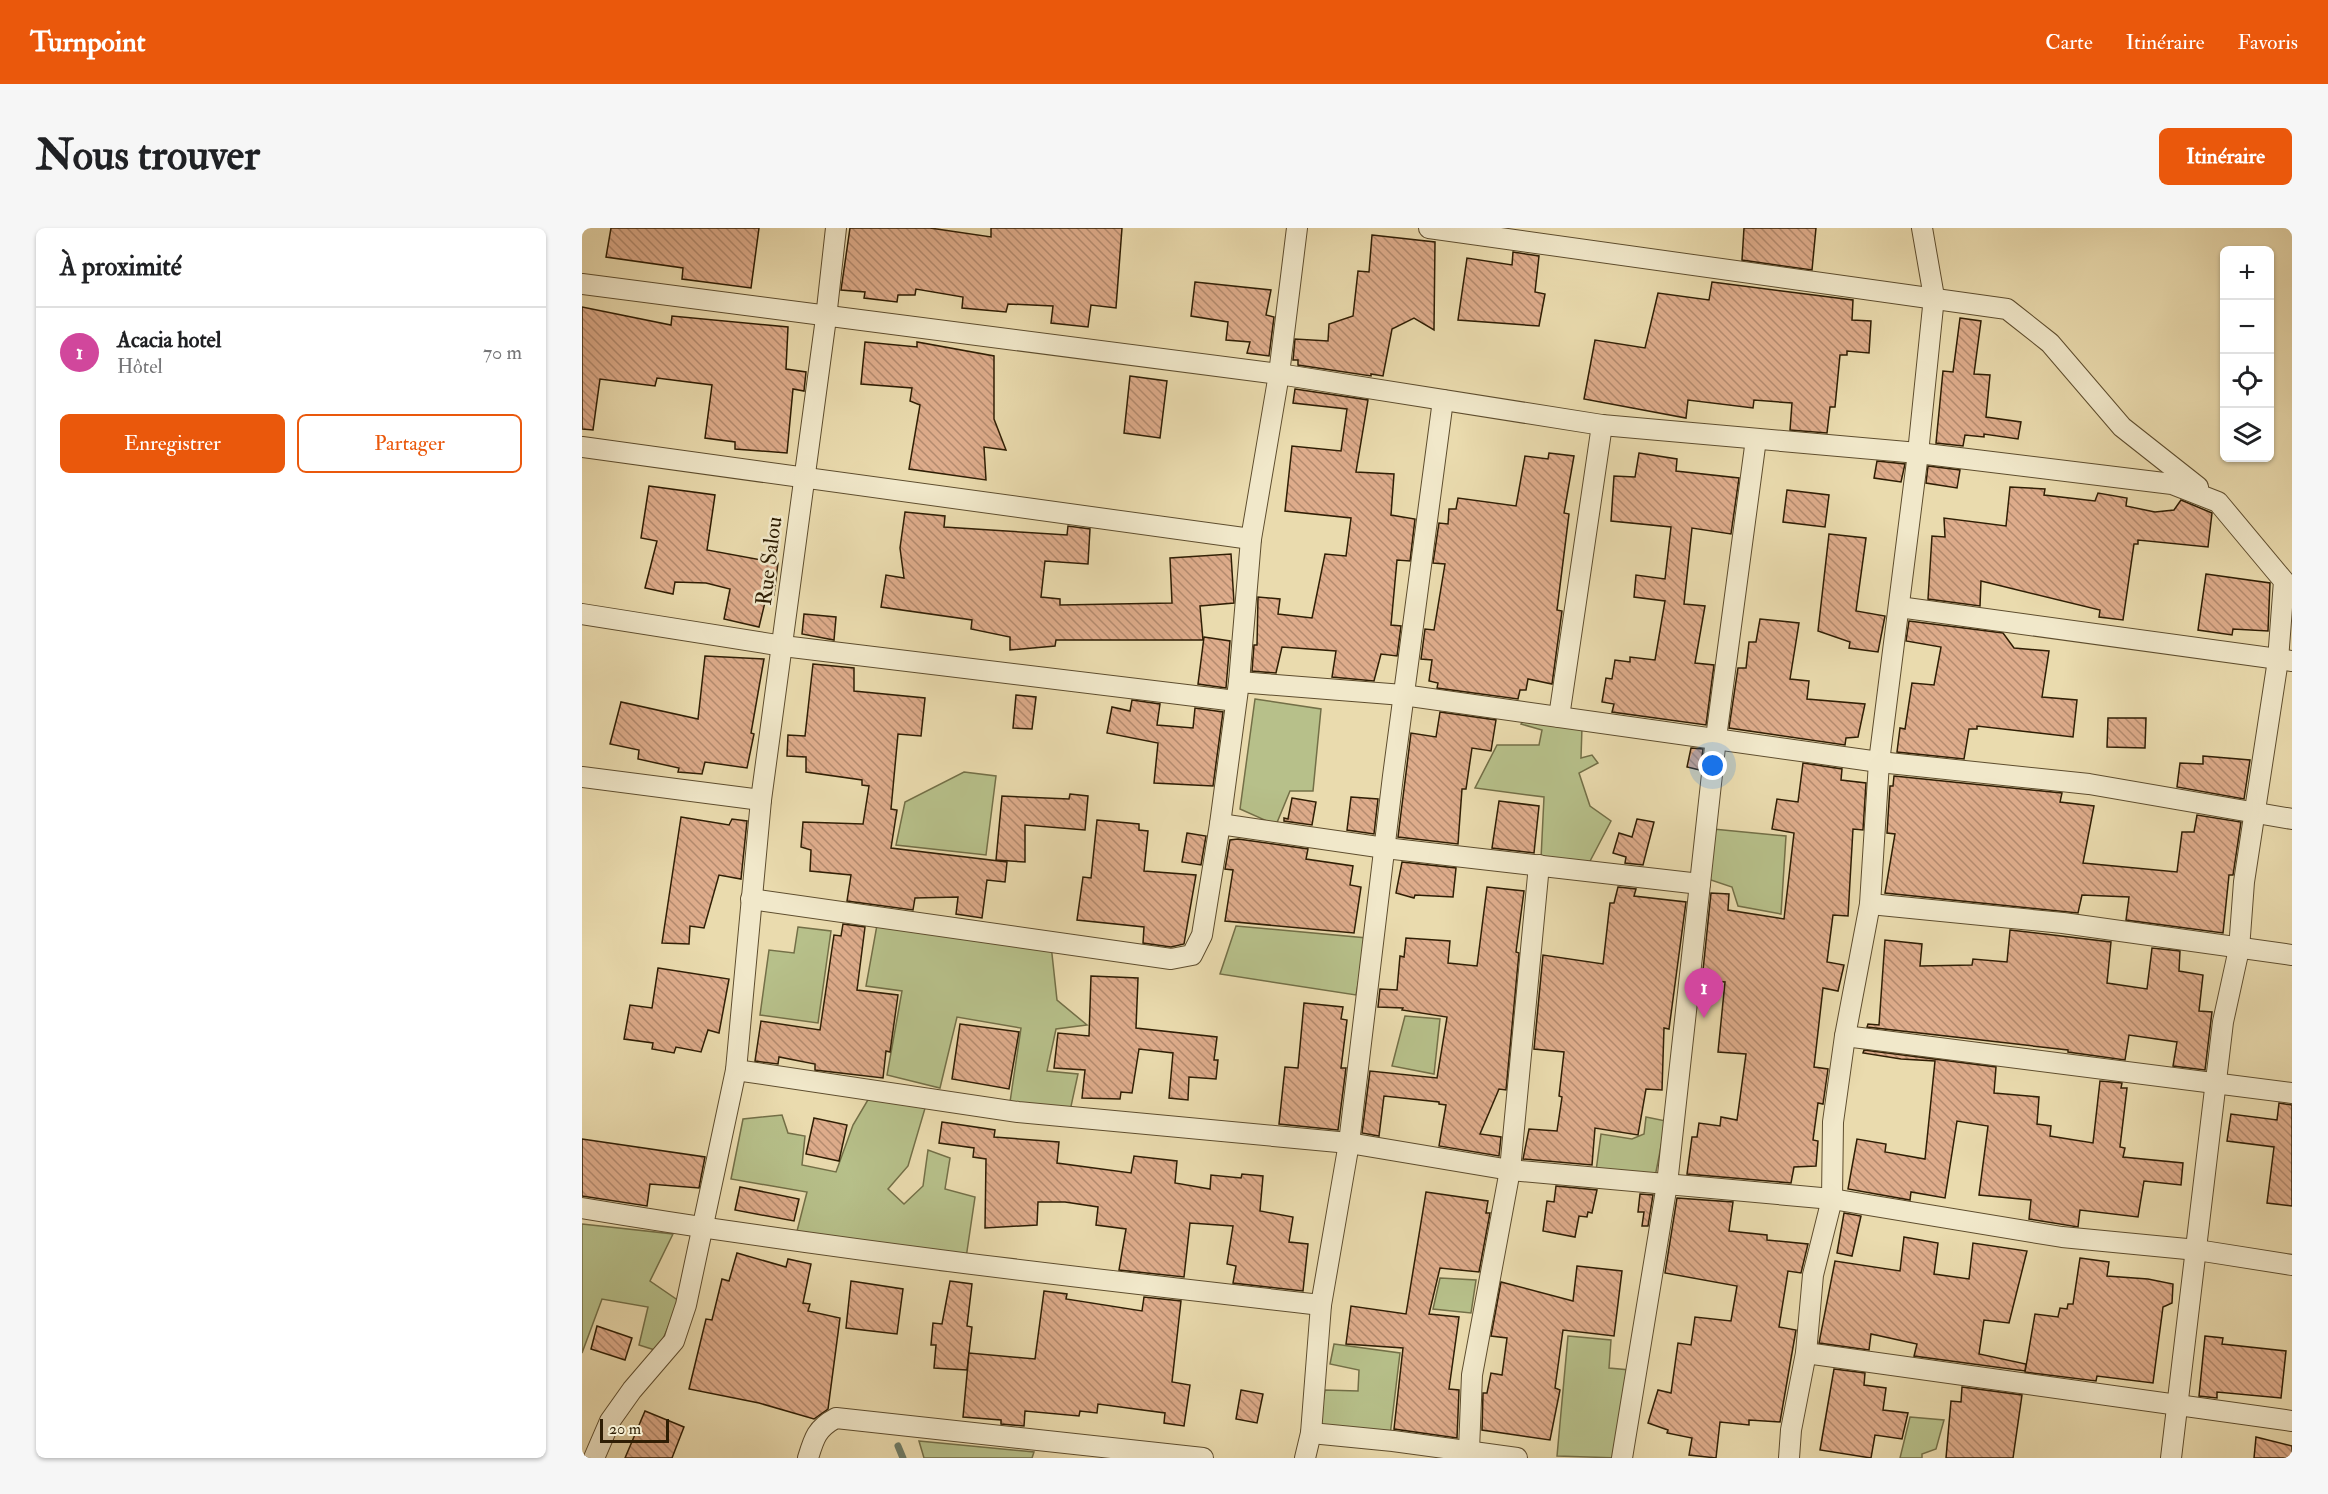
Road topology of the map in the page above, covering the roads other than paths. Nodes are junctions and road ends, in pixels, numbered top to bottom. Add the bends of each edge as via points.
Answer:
1 (836, 228) edge
2 (1297, 228) edge
3 (1429, 228) edge
4 (1922, 228) edge
5 (582, 284) edge
6 (1934, 297) junction
7 (826, 318) junction
8 (1279, 374) junction
9 (1443, 400) junction
10 (1602, 425) junction
11 (1756, 439) junction
12 (582, 447) edge
13 (1918, 453) junction
14 (803, 478) junction
15 (2218, 502) junction
16 (1251, 538) junction
17 (1899, 607) junction
18 (582, 614) edge
19 (783, 646) junction
20 (2285, 661) edge
21 (1237, 691) junction
22 (1403, 695) junction
23 (1560, 717) junction
24 (1716, 738) junction
25 (1879, 762) junction
26 (582, 777) edge
27 (761, 800) junction
28 (2255, 814) junction
29 (2292, 819) edge
30 (1220, 824) junction
31 (1385, 848) junction
32 (1539, 865) junction
33 (1700, 884) junction
34 (751, 899) junction
35 (1870, 904) junction
36 (2239, 949) junction
37 (2292, 955) edge
38 (1845, 1036) junction
39 (736, 1070) junction
40 (2216, 1084) junction
41 (2292, 1094) edge
42 (1349, 1143) junction
43 (1510, 1170) junction
44 (1667, 1184) junction
45 (1832, 1199) junction
46 (582, 1208) edge
47 (704, 1228) junction
48 (2197, 1250) junction
49 (2292, 1265) edge
50 (1321, 1305) junction
51 (1806, 1353) junction
52 (2177, 1404) junction
53 (2292, 1421) edge
54 (1311, 1433) junction
55 (1469, 1450) junction
56 (594, 1458) edge
57 (808, 1458) edge
58 (1203, 1458) edge
59 (1305, 1458) edge
60 (1517, 1458) edge
61 (1622, 1458) edge
62 (1789, 1458) edge
63 (2171, 1458) edge

1 - 7 street, Rue Salou
2 - 8 street
3 - 6 street
4 - 6 street
5 - 7 street
6 - 13 street
6 - 15 street via 2007,309 2050,343 2122,427
7 - 8 street
7 - 14 street, Rue Salou
8 - 9 street
8 - 16 street
9 - 10 street
9 - 22 street
10 - 11 street
10 - 23 street
11 - 13 street
11 - 24 street
12 - 14 street
13 - 15 street via 2172,484
13 - 17 street
14 - 16 street
14 - 19 street, Rue Salou
15 - 20 street via 2284,581
16 - 21 street
17 - 20 street
17 - 25 street
18 - 19 street
19 - 21 street
19 - 27 street, Rue Salou
20 - 28 street
21 - 22 street
21 - 30 street
22 - 23 street
22 - 31 street
23 - 24 street
24 - 25 street
24 - 33 street
25 - 28 street via 2089,784
25 - 35 street
26 - 27 street
27 - 34 street, Rue Salou
28 - 29 street
28 - 36 street
30 - 31 street
30 - 34 street via 1202,935 1192,955 1181,959
31 - 32 street
31 - 42 street
32 - 33 street
32 - 43 street
33 - 44 street
34 - 39 street, Rue Salou
35 - 36 street via 2063,923
35 - 38 street
36 - 37 street
36 - 40 street via 2223,1022
38 - 40 street
38 - 45 street via 1833,1122
39 - 42 street via 1018,1112
39 - 47 street, Rue Salou
40 - 41 street
40 - 48 street
42 - 43 street
42 - 50 street
43 - 44 street
43 - 55 street via 1472,1376
44 - 45 street
44 - 61 street
45 - 48 street via 2062,1237
45 - 51 street via 1813,1275
46 - 47 street
47 - 50 street via 1007,1270
47 - 56 street, Rue Salou via 674,1341 621,1405
48 - 49 street
48 - 52 street
50 - 54 street
51 - 52 street
51 - 62 street
52 - 53 street
52 - 63 street
54 - 55 street
54 - 59 street
55 - 60 street
57 - 58 street via 814,1435 822,1425 836,1418

